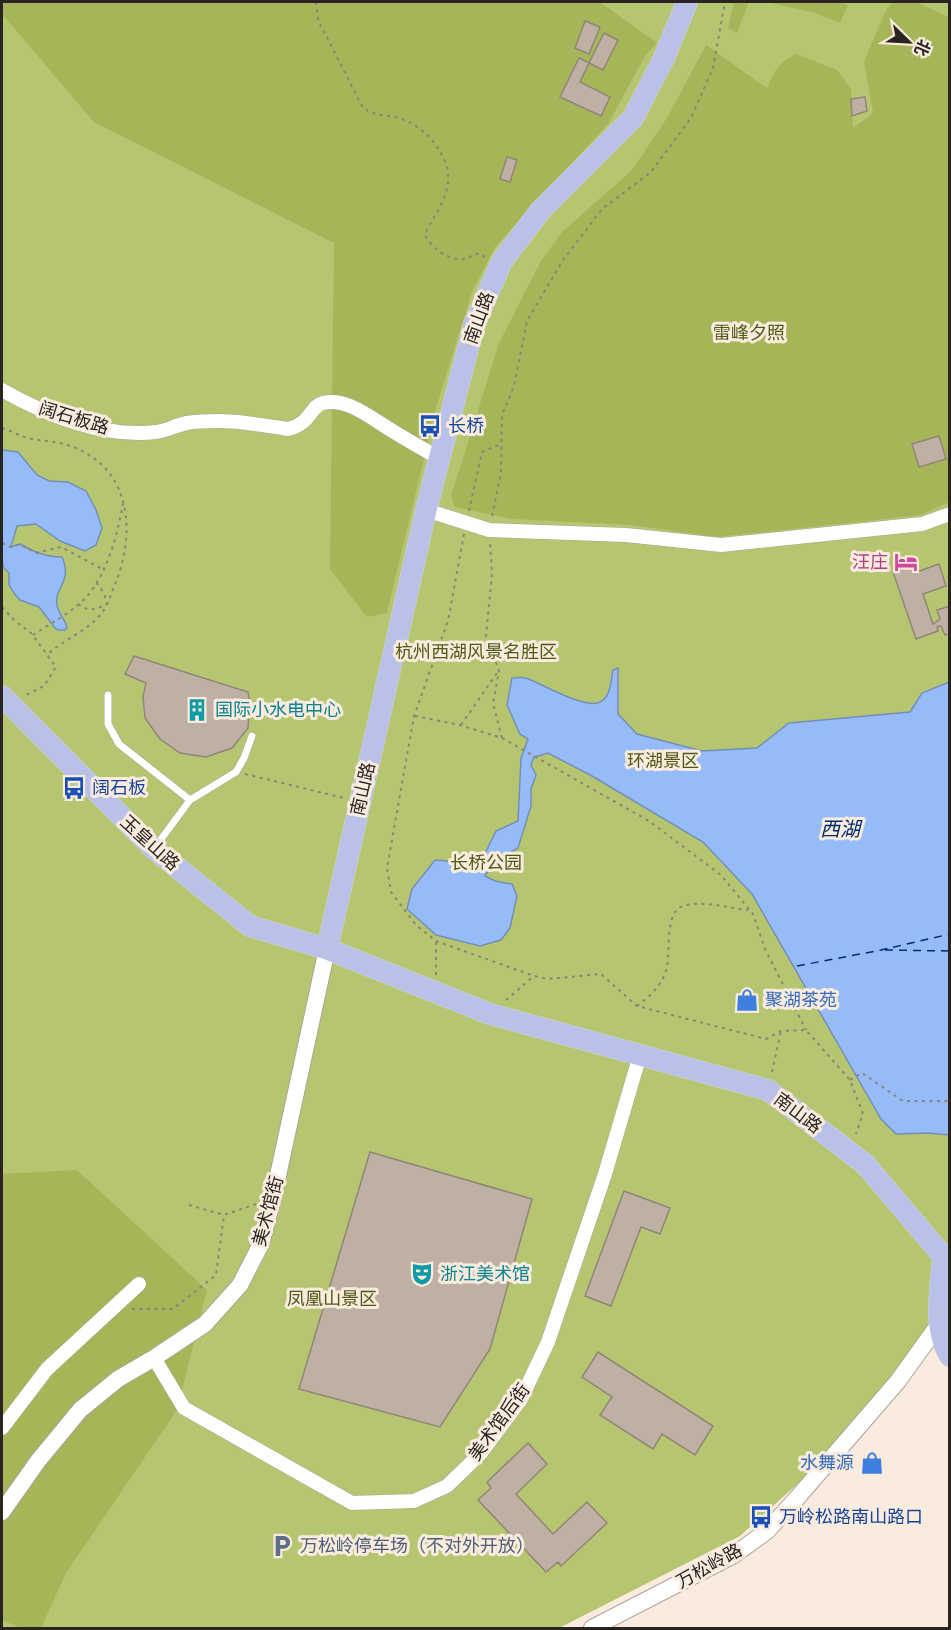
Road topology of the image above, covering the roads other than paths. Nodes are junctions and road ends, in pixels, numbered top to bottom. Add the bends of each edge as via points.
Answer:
1 (687, 2) edge
2 (2, 390) edge
3 (439, 458) junction
4 (426, 510) junction
5 (950, 514) edge
6 (108, 694) dead end
7 (5, 700) edge
8 (252, 736) dead end
9 (190, 800) junction
10 (154, 849) junction
11 (327, 949) junction
12 (640, 1055) junction
13 (946, 1262) edge
14 (139, 1284) dead end
15 (944, 1324) edge
16 (950, 1356) edge
17 (154, 1358) junction
18 (2, 1428) edge
19 (2, 1512) edge
20 (592, 1629) edge

1 - 3 main road, 南山路 via 633,118 540,211 502,261 474,325
2 - 3 street, 阔石板路 via 46,413 98,429 157,432 186,423 221,421 288,429 307,420 321,403 334,402 364,413
3 - 4 main road, 南山路
4 - 5 street via 489,530 721,545 922,524
4 - 11 main road, 南山路
6 - 9 lane via 108,724 119,744
7 - 10 main road, 玉皇山路
8 - 9 lane via 236,772
9 - 10 lane
10 - 11 main road, 玉皇山路 via 250,926
11 - 12 main road, 南山路 via 490,1014
11 - 17 street, 美术馆街 via 261,1244 240,1285 205,1324
12 - 13 main road, 南山路 via 768,1090 866,1164
12 - 17 street, 美术馆后街 via 548,1342 521,1399 480,1454 447,1486 414,1501 352,1503 184,1408
13 - 15 main road, 南山路
14 - 18 street via 47,1369
15 - 16 main road, 南山路 via 944,1348
15 - 20 street, 万松岭路 via 766,1531 734,1555
17 - 19 street, 美术馆街 via 118,1379 80,1410

